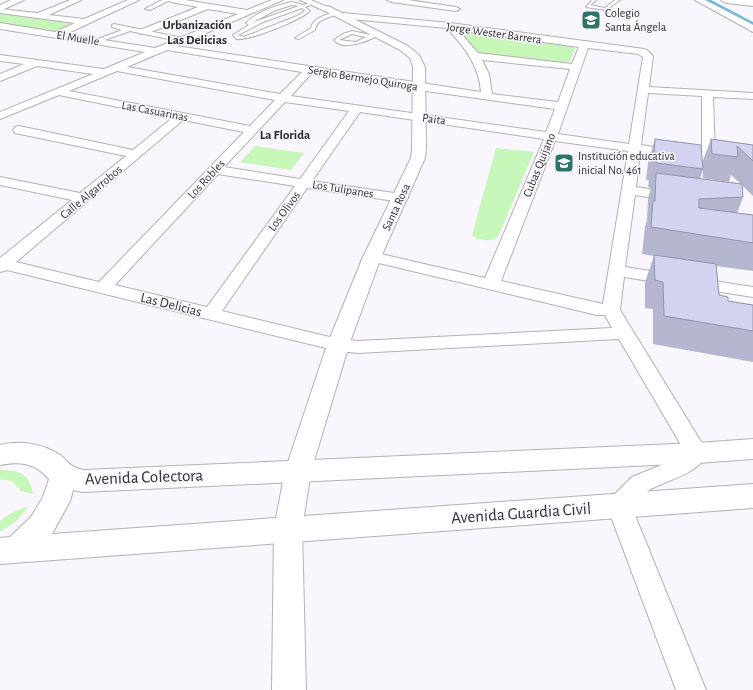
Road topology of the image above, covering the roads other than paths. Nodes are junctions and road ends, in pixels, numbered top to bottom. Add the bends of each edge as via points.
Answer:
1 (19, 0) edge
2 (77, 0) edge
3 (135, 0) edge
4 (167, 0) edge
5 (171, 0) edge
6 (279, 0) edge
7 (391, 0) edge
8 (442, 0) edge
9 (594, 0) edge
10 (618, 0) edge
11 (699, 0) edge
12 (716, 0) edge
13 (726, 0) edge
14 (184, 1) edge
15 (303, 3) edge
16 (753, 3) edge
17 (208, 6) junction
18 (432, 6) junction
19 (148, 9) dead end
20 (456, 9) dead end
21 (0, 10) edge
22 (740, 12) dead end
23 (247, 13) junction
24 (38, 16) junction
25 (349, 17) junction
26 (85, 22) junction
27 (0, 26) edge
28 (114, 26) dead end
29 (450, 26) junction
30 (130, 29) junction
31 (753, 29) edge
32 (143, 32) junction
33 (56, 35) junction
34 (296, 38) dead end
35 (183, 40) junction
36 (97, 42) junction
37 (584, 45) junction
38 (160, 49) junction
39 (477, 56) junction
40 (0, 58) edge
41 (36, 63) junction
42 (576, 67) junction
43 (111, 70) junction
44 (309, 70) junction
45 (0, 78) edge
46 (420, 87) junction
47 (643, 90) junction
48 (58, 92) junction
49 (707, 94) junction
50 (487, 96) junction
51 (753, 96) edge
52 (283, 98) junction
53 (561, 106) junction
54 (357, 108) junction
55 (0, 116) edge
56 (181, 116) junction
57 (419, 117) junction
58 (19, 130) dead end
59 (253, 130) junction
60 (551, 136) junction
61 (633, 153) junction
62 (136, 154) junction
63 (709, 158) junction
64 (753, 165) edge
65 (689, 167) edge
66 (215, 170) junction
67 (0, 181) edge
68 (305, 183) junction
69 (629, 190) junction
70 (84, 198) junction
71 (401, 198) junction
72 (686, 199) edge
73 (372, 257) junction
74 (1, 265) edge
75 (617, 271) junction
76 (491, 284) junction
77 (103, 288) junction
78 (753, 292) edge
79 (611, 310) junction
80 (211, 314) junction
81 (624, 333) junction
82 (338, 345) junction
83 (753, 449) edge
84 (4, 451) edge
85 (697, 453) junction
86 (298, 471) junction
87 (63, 476) junction
88 (753, 496) edge
89 (619, 506) junction
90 (288, 530) junction
91 (8, 551) edge
92 (289, 690) edge
93 (691, 690) edge

1 - 21 street
2 - 24 street
3 - 26 street
4 - 19 street
5 - 14 street
6 - 23 street
7 - 18 street
8 - 18 street
9 - 10 lane via 588,6 606,9
11 - 31 street
12 - 22 street
13 - 16 street
14 - 17 street
15 - 15 lane via 254,25 235,35 238,38 245,38 299,16 308,11
15 - 25 street, Santa Rosa
17 - 23 street
17 - 32 street
18 - 20 street
21 - 24 street
23 - 35 street
24 - 26 street
25 - 25 lane via 358,43 336,40 349,32 354,32
25 - 29 street, Jorge Wester Barrera
25 - 34 lane via 318,20 313,28
25 - 46 street, Santa Rosa via 415,57 419,67
26 - 33 street
27 - 33 street, El Muelle
28 - 30 street
29 - 37 street, Jorge Wester Barrera
29 - 39 street
30 - 32 street
30 - 36 street
32 - 35 street
33 - 36 street, El Muelle
35 - 38 street
36 - 38 street, El Muelle
37 - 42 street, Cubas Quijano
37 - 47 street, Jorge Wester Barrera via 644,52 648,56
38 - 43 street
38 - 44 street, Sergio Bermejo Quiroga
39 - 42 street
39 - 50 street via 487,80
40 - 41 street, Paita
41 - 43 street, Paita
41 - 45 street
42 - 53 street, Cubas Quijano
43 - 48 street
43 - 52 street, Paita
44 - 46 street, Sergio Bermejo Quiroga
44 - 52 street, Los Robles
46 - 50 street, Sergio Bermejo Quiroga
46 - 57 street, Santa Rosa
47 - 49 street
47 - 61 street
48 - 55 street
48 - 56 street, Las Casuarinas
49 - 51 street
49 - 63 street
50 - 53 street, Sergio Bermejo Quiroga
52 - 54 street, Paita
52 - 59 street, Los Robles
53 - 60 street, Cubas Quijano
54 - 57 street, Paita
54 - 68 street, Los Olivos
56 - 59 street, Las Casuarinas
56 - 62 street, Calle Algarrobos
57 - 60 street, Paita
57 - 71 street, Santa Rosa via 418,158
58 - 62 street
59 - 66 street, Los Robles
60 - 61 street, Paita
60 - 76 street, Cubas Quijano
61 - 63 street, Paita
61 - 65 street
61 - 69 street
62 - 70 street, Calle Algarrobos
63 - 64 street, Paita
66 - 68 street, Los Tulipanes
66 - 77 street, Los Robles
67 - 70 street
68 - 71 street, Los Tulipanes
68 - 80 street, Los Olivos
69 - 72 street
69 - 75 street
70 - 74 street, Calle Algarrobos
71 - 73 street, Santa Rosa
73 - 76 street
73 - 82 street, Santa Rosa
74 - 77 street, Las Delicias
75 - 78 street
75 - 79 street
76 - 79 street
77 - 80 street, Las Delicias
79 - 81 street
80 - 82 street, Las Delicias
81 - 82 street, Las Delicias via 358,347
81 - 85 street
82 - 86 street, Santa Rosa
83 - 85 street
84 - 87 street via 34,454 51,463
85 - 86 street
85 - 89 street via 674,470 640,484
86 - 87 street, Avenida Colectora via 83,481
86 - 90 street, Santa Rosa
87 - 91 street via 56,500 41,526
88 - 89 street, Avenida Guardia Civil
89 - 90 street, Avenida Guardia Civil
89 - 93 street
90 - 91 street
90 - 92 street, Santa Rosa

